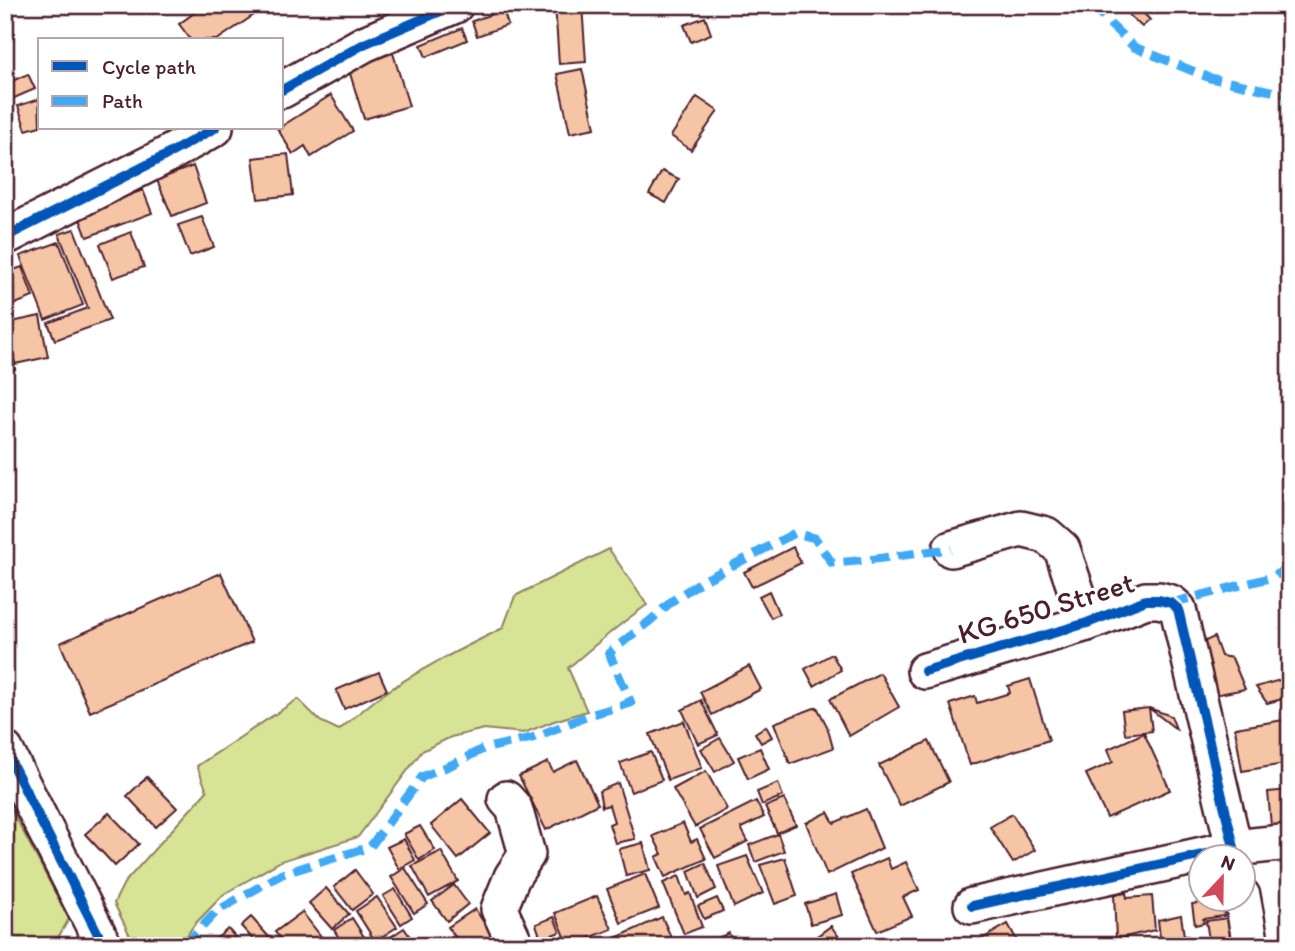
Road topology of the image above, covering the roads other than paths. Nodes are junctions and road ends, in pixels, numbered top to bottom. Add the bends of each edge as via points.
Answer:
1 (455, 5) edge
2 (284, 89) edge
3 (211, 130) edge
4 (5, 237) edge
5 (951, 549) dead end
6 (1087, 623) junction
7 (925, 671) dead end
8 (5, 750) edge
9 (506, 799) dead end
10 (1233, 842) edge
11 (1290, 842) edge
12 (1256, 848) edge
13 (1186, 862) edge
14 (972, 906) dead end
15 (1245, 912) edge
16 (104, 946) edge
17 (516, 946) edge
18 (1251, 946) edge

1 - 2 street via 364,44
3 - 4 street
5 - 6 street via 1021,529 1046,535 1062,549
6 - 7 street, KG 650 Street
6 - 10 street, KG 650 Street via 1146,600 1171,603 1178,610
8 - 16 street
9 - 17 street via 514,808 527,854 499,909
11 - 12 street
13 - 14 street
15 - 18 street

